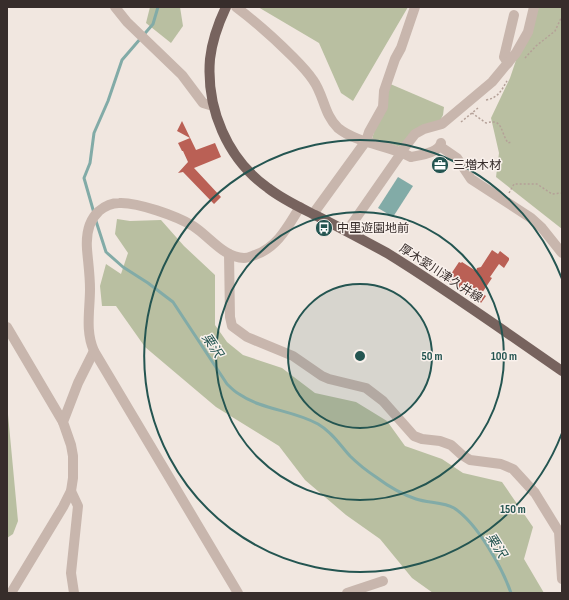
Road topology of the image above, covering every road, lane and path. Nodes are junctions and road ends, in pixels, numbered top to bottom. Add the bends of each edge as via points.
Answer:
1 (115, 7) edge
2 (226, 7) edge
3 (236, 7) edge
4 (414, 7) edge
5 (534, 7) edge
6 (514, 15) dead end
7 (562, 16) edge
8 (524, 60) dead end
9 (508, 63) junction
10 (508, 80) dead end
11 (486, 100) dead end
12 (213, 106) junction
13 (472, 113) dead end
14 (366, 141) junction
15 (511, 142) dead end
16 (402, 152) junction
17 (562, 192) edge
18 (504, 199) junction
19 (300, 207) junction
20 (313, 214) junction
21 (347, 231) junction
22 (562, 252) edge
23 (229, 254) junction
24 (7, 326) edge
25 (94, 351) junction
26 (562, 371) edge
27 (63, 422) junction
28 (71, 491) junction
29 (562, 579) edge
30 (383, 581) dead end
31 (12, 593) edge
32 (74, 593) edge
33 (238, 593) edge
34 (347, 593) edge

1 - 12 street via 187,81 203,103
2 - 12 main road, 厚木愛川津久井線 via 215,35 210,58
3 - 14 street via 274,38 307,73 320,91 327,113 337,126 343,132
4 - 14 street via 384,91 383,107
5 - 9 street via 528,32
6 - 9 street via 504,57
7 - 8 path via 555,31 536,46
9 - 16 street via 492,82 449,113 442,124 415,134
10 - 11 path via 500,93
12 - 19 main road, 厚木愛川津久井線 via 222,131 244,166 267,188
13 - 15 path via 486,123 497,121 508,143
14 - 16 street
14 - 20 street
16 - 18 street via 411,157 436,150 441,145 457,158 471,179
16 - 21 street
17 - 18 path via 552,194 538,184 514,184
18 - 22 street via 542,228
19 - 20 main road, 厚木愛川津久井線
19 - 23 street via 273,245 248,257
20 - 21 main road, 厚木愛川津久井線
21 - 26 main road, 厚木愛川津久井線 via 425,277
23 - 25 street via 193,226 171,215 121,203 103,207 94,216 86,242 90,288 88,336
23 - 29 street via 230,317 236,330 258,343 293,356 322,376 366,388 383,401 417,438 447,443 470,460 502,464 512,470 535,493 558,532
24 - 27 street
25 - 27 street
25 - 33 street
27 - 28 street via 73,456
28 - 31 street
28 - 32 street via 78,506 71,573
30 - 34 street

